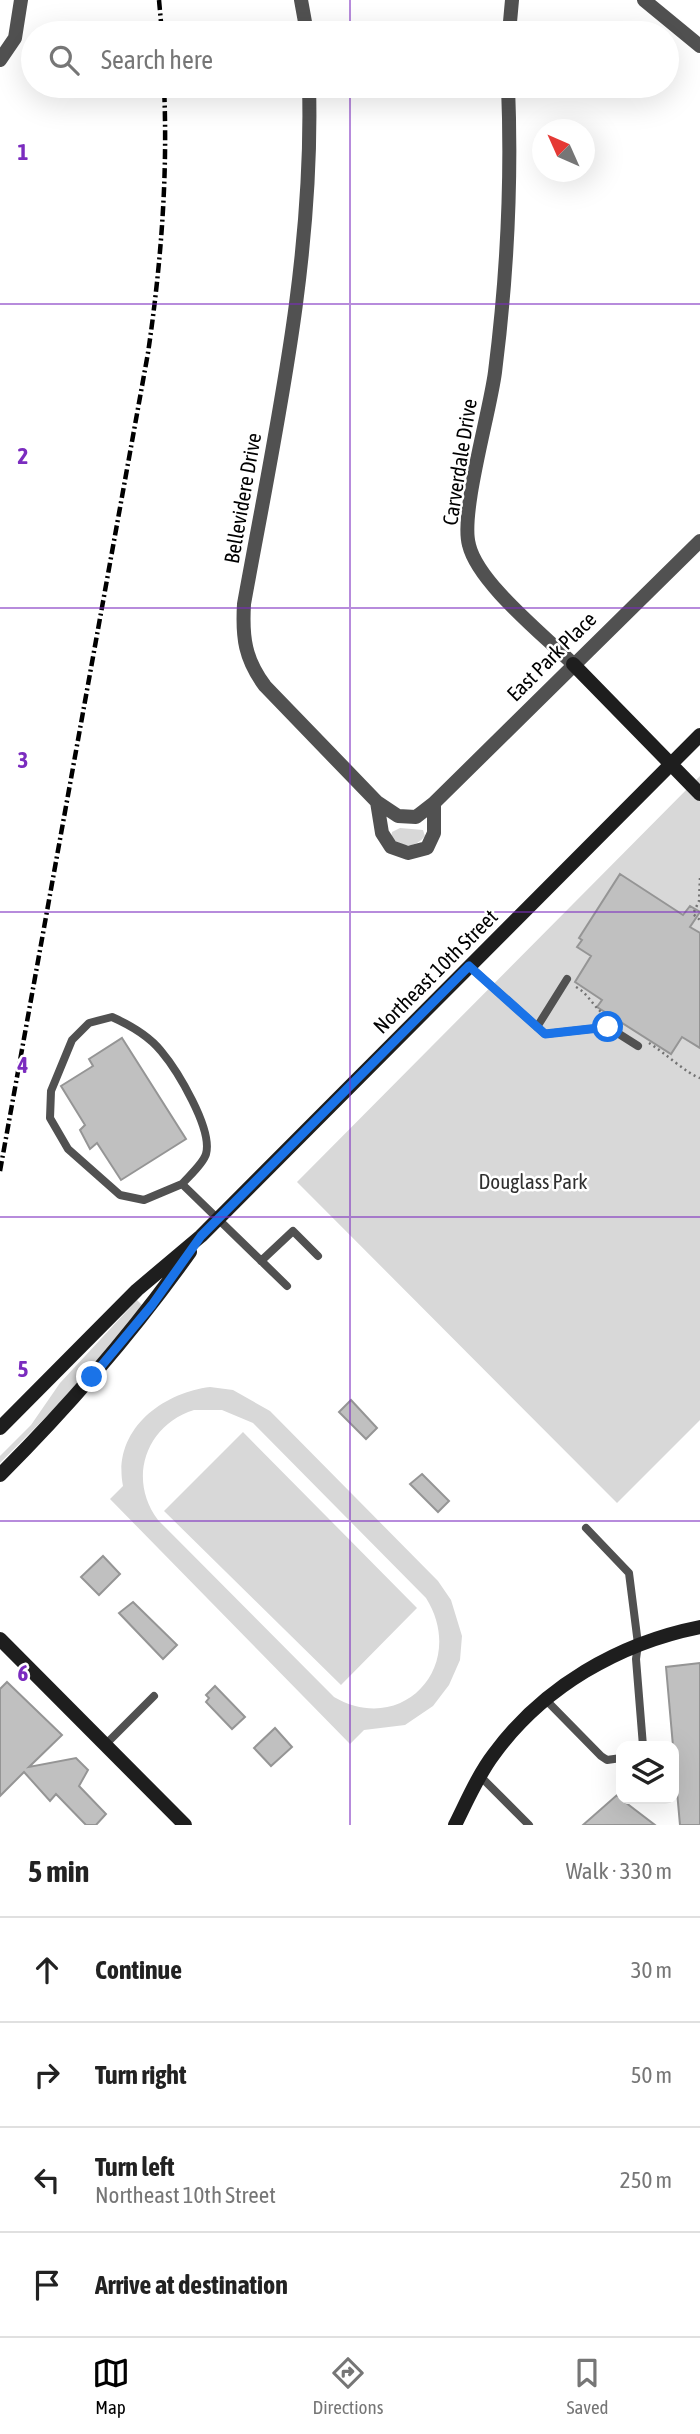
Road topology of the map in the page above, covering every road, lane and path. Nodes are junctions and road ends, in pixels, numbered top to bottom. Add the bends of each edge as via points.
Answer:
1 (21, 0) edge
2 (301, 0) edge
3 (512, 0) edge
4 (643, 0) edge
5 (305, 21) edge
6 (510, 21) edge
7 (669, 21) edge
8 (679, 29) edge
9 (700, 46) edge
10 (0, 60) edge
11 (309, 98) edge
12 (509, 98) edge
13 (700, 541) edge
14 (573, 664) junction
15 (700, 735) edge
16 (671, 764) junction
17 (700, 794) edge
18 (377, 802) junction
19 (434, 803) junction
20 (700, 878) edge
21 (700, 920) edge
22 (469, 966) junction
23 (567, 979) dead end
24 (537, 1027) junction
25 (638, 1046) dead end
26 (182, 1185) junction
27 (218, 1219) junction
28 (201, 1236) junction
29 (318, 1256) dead end
30 (261, 1261) junction
31 (287, 1286) dead end
32 (0, 1428) edge
33 (0, 1475) edge
34 (586, 1528) dead end
35 (700, 1627) edge
36 (0, 1639) edge
37 (638, 1644) junction
38 (154, 1696) dead end
39 (545, 1699) junction
40 (643, 1741) edge
41 (105, 1745) junction
42 (616, 1759) edge
43 (480, 1776) junction
44 (185, 1825) edge
45 (455, 1825) edge
46 (529, 1825) edge

1 - 10 street via 15,38
2 - 5 street
3 - 6 street
4 - 7 street
8 - 9 street
11 - 18 street, Bellevidere Drive via 300,290 244,604 244,648 265,686
12 - 14 street, Carverdale Drive via 512,178 495,373 468,517 468,544 479,572
13 - 14 street, East Park Place
14 - 16 main road, Carverdale Drive
14 - 19 street, East Park Place
15 - 16 main road, Northeast 10th Street
16 - 17 main road, Carverdale Drive
16 - 22 main road, Northeast 10th Street
18 - 19 street, East Park Place via 398,816 416,817
18 - 19 street via 382,833 391,847 408,853 427,848 434,833
20 - 21 path via 693,914
22 - 24 lane
22 - 27 main road, Northeast 10th Street
23 - 24 lane
24 - 25 lane via 545,1034 608,1027
26 - 26 lane via 144,1200 120,1195 68,1149 50,1118 51,1091 72,1040 89,1023 112,1017 134,1028 161,1049 186,1087 205,1135 205,1155
26 - 27 lane
27 - 28 main road, Northeast 10th Street
27 - 30 lane
28 - 32 main road, Northeast 10th Street via 137,1290
28 - 33 main road, Northeast 10th Street via 92,1377
29 - 30 lane via 293,1231
30 - 31 lane
34 - 37 lane via 629,1573
35 - 37 main road
36 - 41 main road
37 - 39 main road via 584,1671
37 - 40 lane
38 - 41 lane
39 - 42 lane via 601,1756
39 - 43 main road
41 - 44 main road
43 - 45 main road
43 - 46 lane

